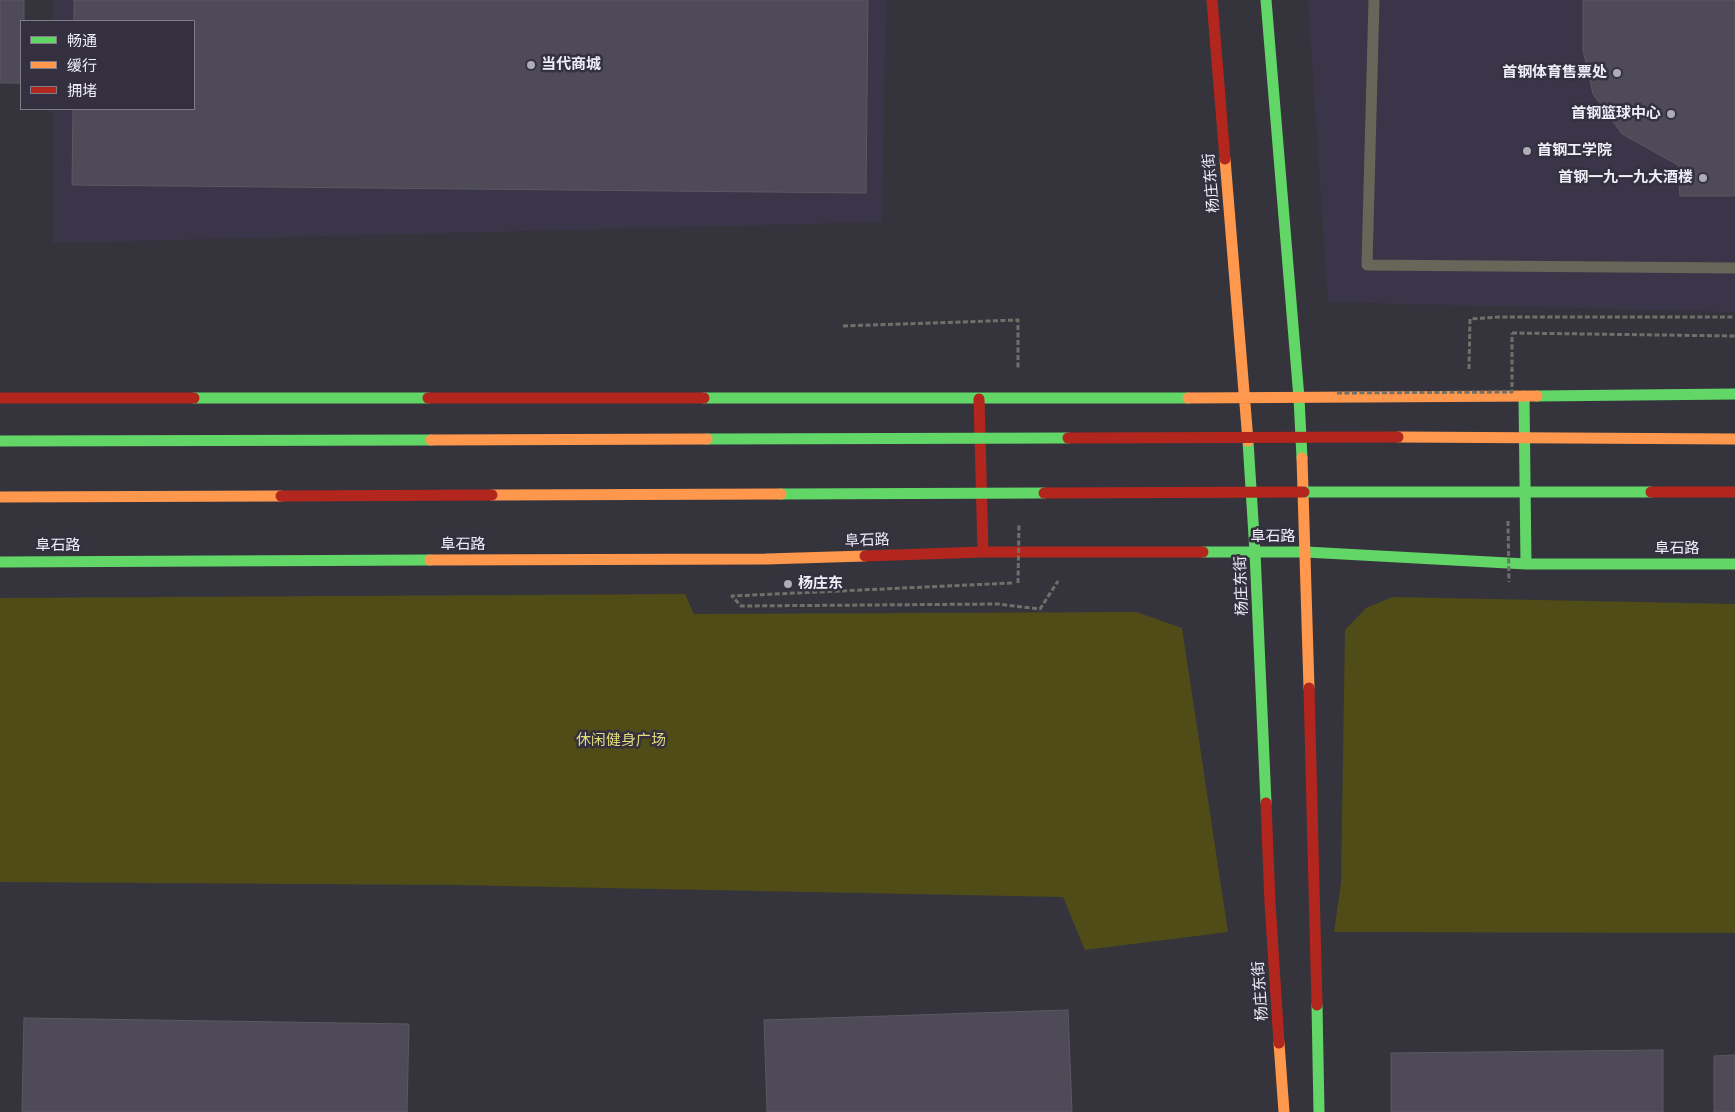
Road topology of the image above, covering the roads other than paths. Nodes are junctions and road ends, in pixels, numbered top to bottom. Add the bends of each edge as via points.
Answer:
1 (1212, 0) edge
2 (1266, 0) edge
3 (1374, 0) edge
4 (1735, 268) edge
5 (1735, 394) edge
6 (1524, 396) junction
7 (0, 398) edge
8 (1245, 398) junction
9 (1299, 398) junction
10 (979, 399) junction
11 (1735, 439) edge
12 (0, 441) edge
13 (1735, 492) edge
14 (0, 497) edge
15 (983, 552) junction
16 (1255, 552) junction
17 (1306, 552) junction
18 (0, 562) edge
19 (1526, 564) junction
20 (1735, 564) edge
21 (1284, 1112) edge
22 (1319, 1112) edge

1 - 8 main road, 杨庄东街
2 - 9 main road
3 - 4 lane via 1367,265
5 - 6 main road
6 - 9 main road via 1469,391
6 - 19 main road
7 - 10 main road
8 - 9 main road
8 - 10 main road
8 - 16 main road, 杨庄东街
9 - 17 main road
10 - 15 main road
11 - 12 main road, bridge
13 - 14 main road, bridge
15 - 16 main road, 阜石路
15 - 18 main road, 阜石路 via 766,559
16 - 17 main road, 阜石路
16 - 21 main road, 杨庄东街 via 1270,903
17 - 19 main road, 阜石路
17 - 22 main road
19 - 20 main road, 阜石路

